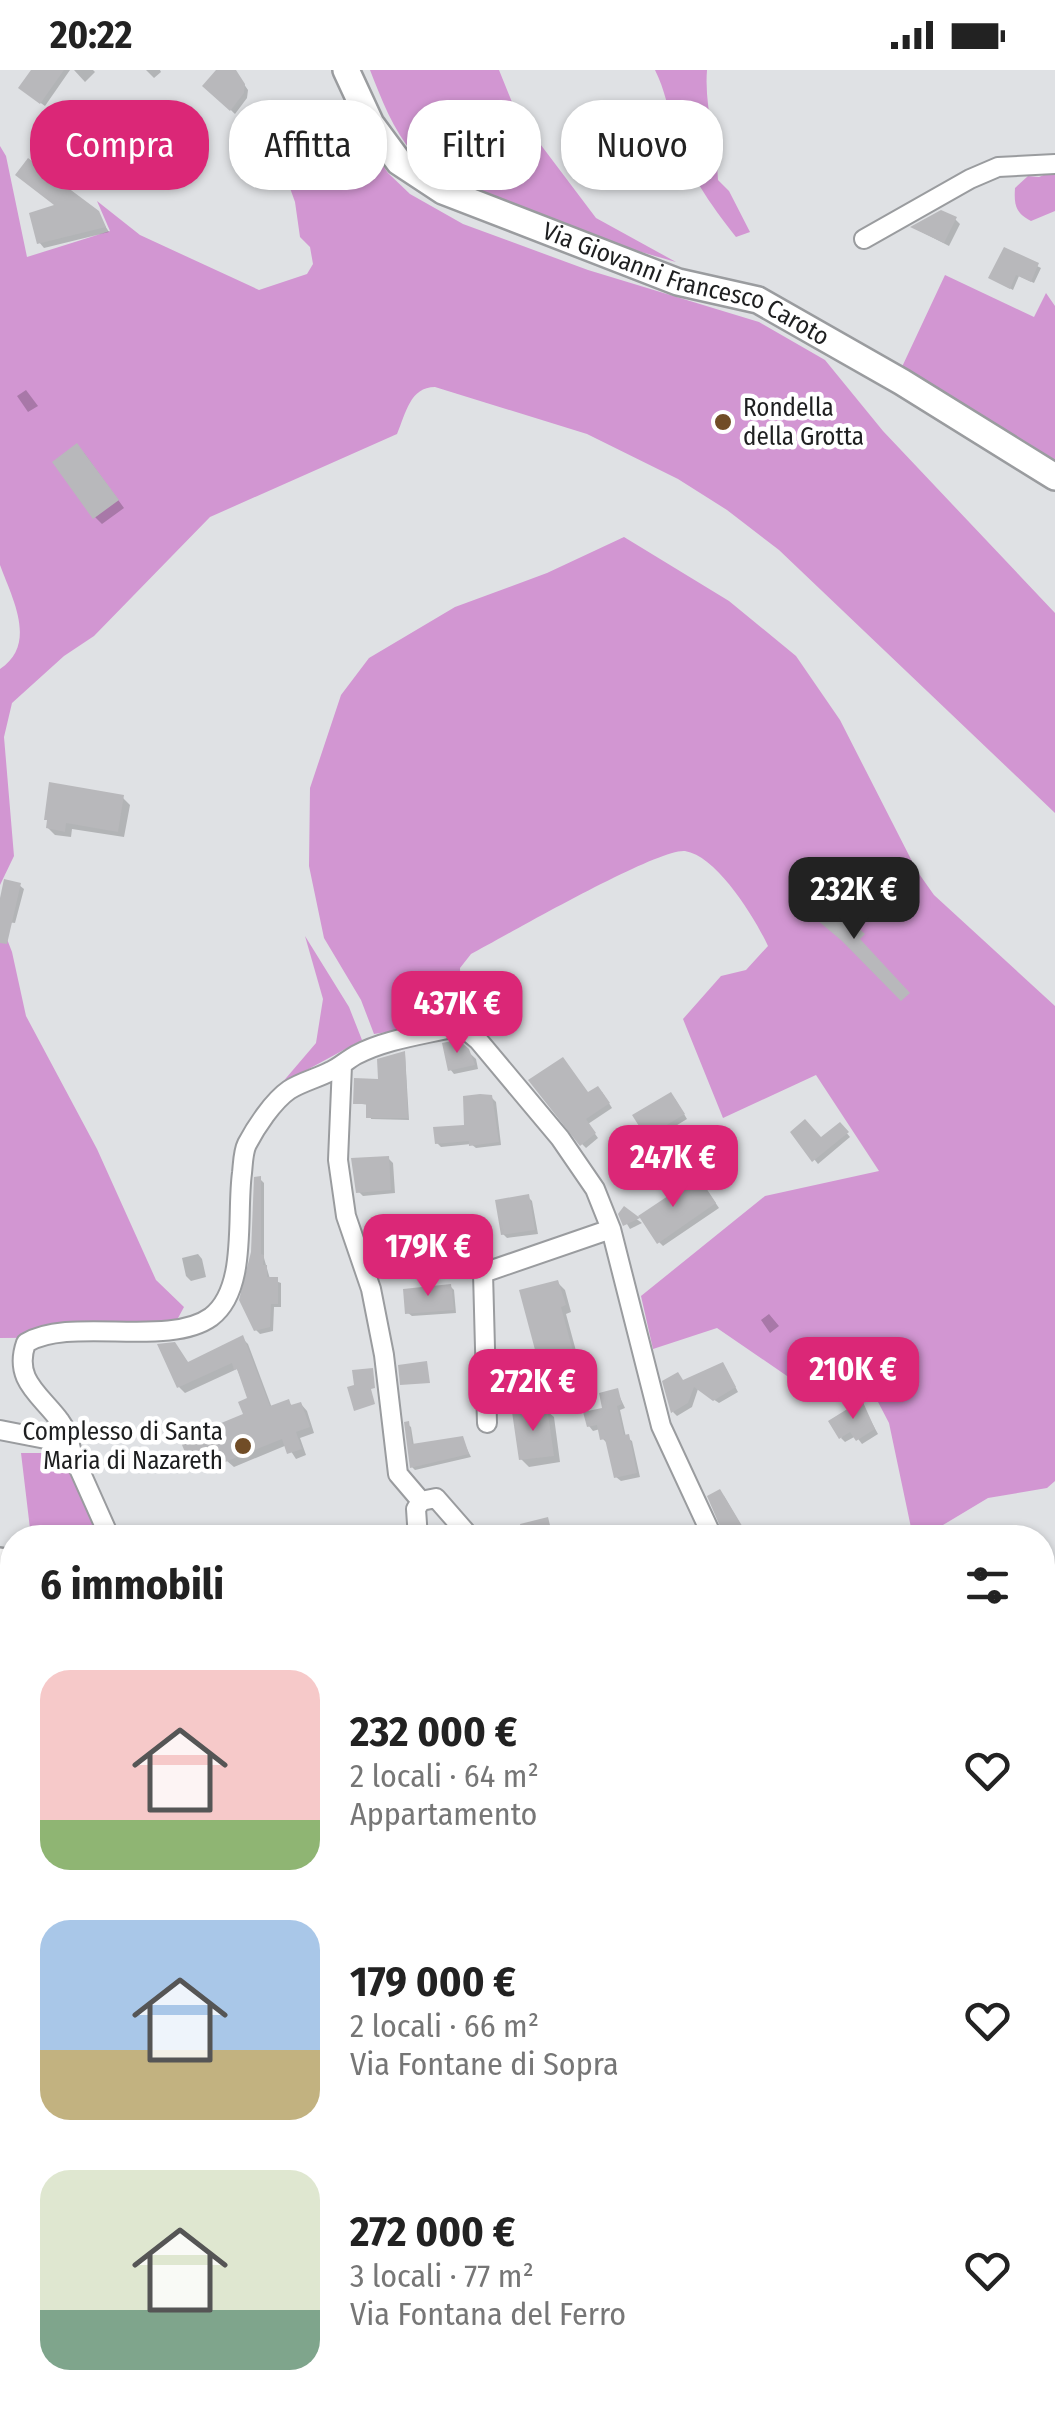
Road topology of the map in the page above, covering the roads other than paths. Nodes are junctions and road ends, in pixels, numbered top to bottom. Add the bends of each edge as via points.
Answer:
1 (346, 70) edge
2 (1055, 164) edge
3 (864, 239) dead end
4 (1055, 477) edge
5 (342, 1065) junction
6 (611, 1228) junction
7 (486, 1423) dead end
8 (0, 1430) edge
9 (72, 1453) junction
10 (421, 1501) junction
11 (104, 1525) edge
12 (417, 1525) edge
13 (459, 1525) edge
14 (707, 1525) edge

1 - 4 street, Via Giovanni Francesco Caroto via 371,124 399,162 443,191 678,282 758,300
2 - 3 street via 984,173
5 - 6 street via 412,1037 466,1030 560,1138 596,1189
5 - 9 street via 288,1090 245,1146 235,1280 208,1319 123,1332 39,1334 26,1342 20,1360 28,1382 64,1425
5 - 10 street via 338,1160 346,1216 372,1289 398,1474
6 - 7 street via 483,1272
6 - 14 street via 661,1426
8 - 9 street via 56,1440
9 - 11 street
10 - 12 street
10 - 13 street via 436,1498

